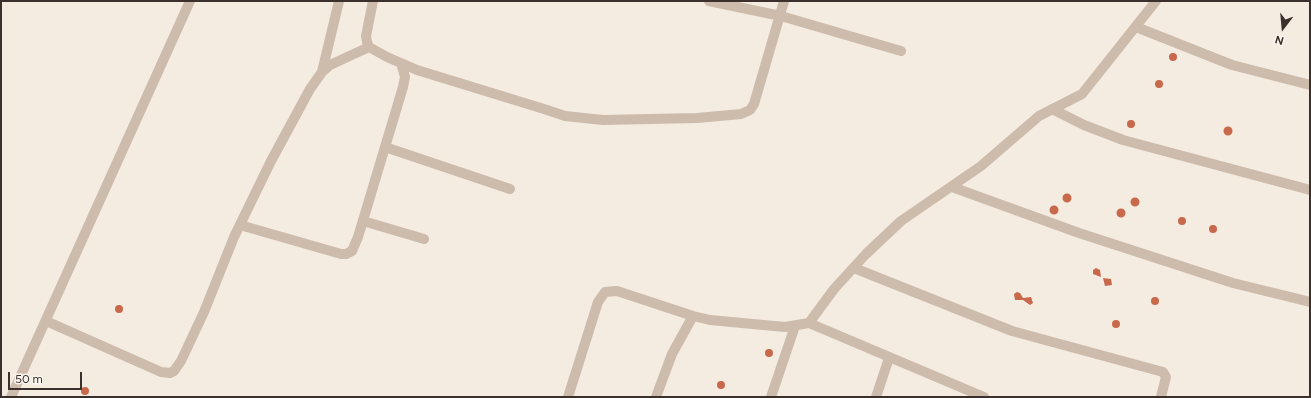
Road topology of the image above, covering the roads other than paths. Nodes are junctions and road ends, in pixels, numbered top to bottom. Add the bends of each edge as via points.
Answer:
1 (190, 1) edge
2 (339, 1) edge
3 (373, 1) edge
4 (709, 1) edge
5 (784, 1) edge
6 (1156, 1) edge
7 (781, 16) junction
8 (1136, 27) junction
9 (370, 47) junction
10 (901, 51) dead end
11 (401, 63) junction
12 (322, 72) junction
13 (1310, 85) edge
14 (1052, 109) junction
15 (385, 147) junction
16 (952, 187) junction
17 (510, 189) dead end
18 (1310, 190) edge
19 (363, 221) junction
20 (240, 225) junction
21 (424, 239) dead end
22 (854, 268) junction
23 (1310, 302) edge
24 (693, 316) junction
25 (46, 321) junction
26 (809, 323) junction
27 (795, 326) junction
28 (889, 358) junction
29 (10, 397) edge
30 (568, 397) edge
31 (656, 397) edge
32 (771, 397) edge
33 (876, 397) edge
34 (984, 397) edge
35 (1161, 397) edge

1 - 25 street
2 - 12 street
3 - 9 street via 366,36
4 - 7 street
5 - 7 street
6 - 8 street
7 - 10 street
7 - 11 street via 754,104 750,110 742,114 697,118 602,120 565,116
8 - 13 street via 1232,65
8 - 14 street via 1082,94
9 - 11 street
9 - 12 street via 338,60
11 - 15 street via 404,77
12 - 20 street via 271,160
14 - 16 street via 1039,116 981,166
14 - 18 street via 1123,140
15 - 17 street
15 - 19 street
16 - 22 street via 901,221
16 - 23 street via 1012,210 1233,283
19 - 20 street via 356,246 346,254
19 - 21 street
20 - 25 street via 181,361 170,373 161,372
22 - 26 street via 834,289
22 - 35 street via 1012,331 1162,372 1166,377
24 - 27 street via 710,320
24 - 30 street via 617,291 605,292 598,302
24 - 31 street via 672,354
25 - 29 street
26 - 27 street
26 - 28 street
27 - 32 street
28 - 33 street
28 - 34 street

